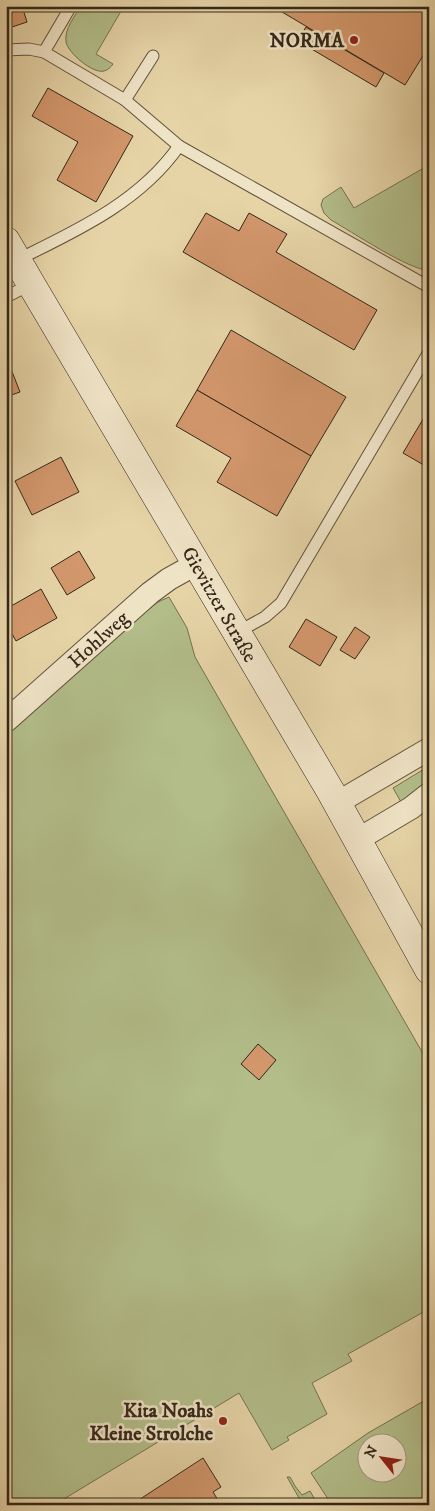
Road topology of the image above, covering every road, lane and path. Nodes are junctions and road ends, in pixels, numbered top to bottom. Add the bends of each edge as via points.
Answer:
1 (71, 6) edge
2 (6, 50) edge
3 (44, 52) junction
4 (153, 56) dead end
5 (125, 100) junction
6 (179, 146) junction
7 (11, 250) edge
8 (31, 284) junction
9 (429, 287) edge
10 (6, 297) edge
11 (429, 352) edge
12 (196, 564) junction
13 (236, 633) junction
14 (6, 721) edge
15 (429, 749) edge
16 (429, 794) edge
17 (337, 803) junction
18 (357, 840) junction
19 (429, 970) edge

1 - 3 lane
2 - 3 lane
3 - 5 lane
4 - 5 lane
5 - 6 lane
6 - 7 lane via 167,164 111,210 58,240
6 - 9 lane
7 - 8 main road, Gievitzer Straße
8 - 10 lane
8 - 12 main road, Gievitzer Straße
11 - 13 lane via 281,603
12 - 13 main road, Gievitzer Straße
12 - 14 street, Hohlweg via 150,593
13 - 17 main road, Gievitzer Straße
15 - 17 street
16 - 18 street
17 - 18 main road, Gievitzer Straße
18 - 19 main road, Gievitzer Straße

